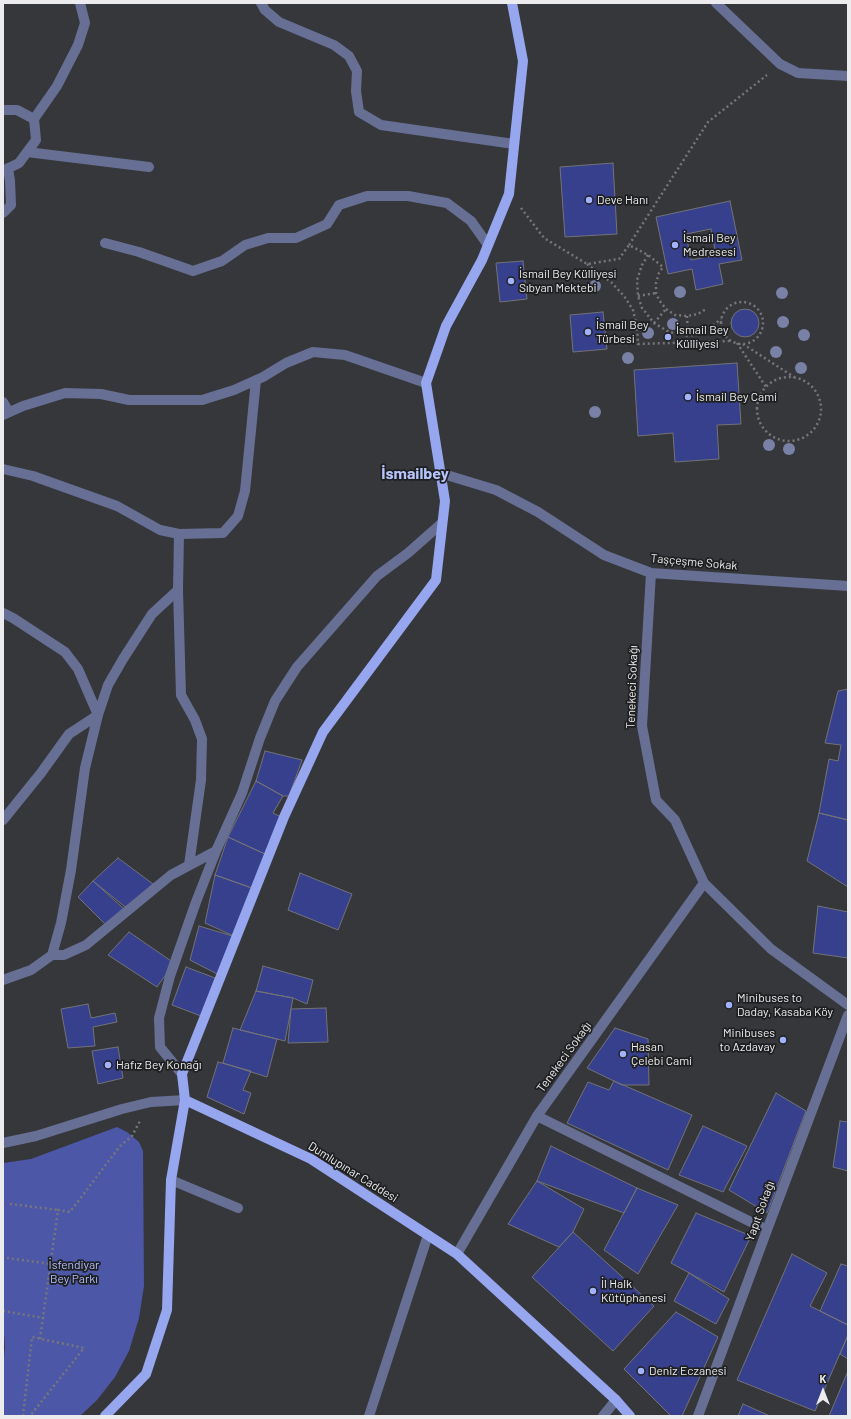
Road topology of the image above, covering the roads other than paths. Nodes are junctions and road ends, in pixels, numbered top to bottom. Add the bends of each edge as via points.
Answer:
1 (80, 3) edge
2 (261, 3) edge
3 (512, 3) edge
4 (716, 3) edge
5 (848, 76) edge
6 (3, 110) edge
7 (34, 119) junction
8 (514, 144) junction
9 (27, 152) junction
10 (149, 167) dead end
11 (5, 170) edge
12 (3, 213) edge
13 (105, 243) dead end
14 (488, 245) junction
15 (256, 380) junction
16 (426, 384) junction
17 (3, 402) edge
18 (6, 414) edge
19 (3, 469) edge
20 (440, 473) junction
21 (442, 524) junction
22 (179, 534) junction
23 (651, 573) junction
24 (848, 586) edge
25 (178, 590) junction
26 (3, 613) edge
27 (98, 715) junction
28 (3, 820) edge
29 (216, 851) junction
30 (189, 865) junction
31 (704, 883) junction
32 (52, 955) junction
33 (3, 980) edge
34 (848, 1005) edge
35 (848, 1015) edge
36 (182, 1074) junction
37 (185, 1100) junction
38 (537, 1116) junction
39 (3, 1143) edge
40 (171, 1180) junction
41 (238, 1208) dead end
42 (767, 1230) junction
43 (428, 1235) junction
44 (457, 1254) junction
45 (616, 1400) junction
46 (105, 1416) edge
47 (369, 1416) edge
48 (603, 1416) edge
49 (630, 1416) edge
50 (698, 1416) edge

1 - 7 street via 85,23 78,46 57,86
2 - 8 street via 279,22 334,46 350,56 357,71 359,112 382,125
3 - 8 main road via 523,61
4 - 5 street via 780,64 798,73
6 - 7 street via 17,110
7 - 9 street via 36,140
8 - 14 main road via 509,194
9 - 10 street
9 - 11 street via 19,163
11 - 12 street via 10,181 11,205
13 - 14 street via 193,271 222,261 245,245 268,238 296,238 327,224 339,205 367,196 408,196 447,203 471,221
14 - 16 main road via 446,326
15 - 16 street via 286,363 313,352 345,355
15 - 18 street via 202,400 129,400 101,394 65,393
15 - 22 street via 246,491 238,516 223,533
16 - 20 main road
17 - 18 street
19 - 22 street via 33,476 117,506 160,530
20 - 21 main road via 445,501
20 - 23 street, Taşçeşme Sokak via 496,490 538,512 604,555
21 - 29 street via 377,576 297,667 275,701 242,793
21 - 36 main road via 436,580 323,732 284,817
22 - 25 street
23 - 24 street, Taşçeşme Sokak
23 - 31 street, Tenekeci Sokağı via 642,726 656,800 675,820
25 - 27 street via 152,614 138,635 108,685
25 - 30 street via 181,695 202,739 201,780
26 - 27 street via 65,652 78,669
27 - 28 street via 69,734
27 - 32 street via 85,768 70,878
29 - 30 street
29 - 36 street via 170,976 159,1018 160,1047
30 - 32 street via 171,875 86,945 64,955
31 - 34 street, Tenekeci Sokağı via 771,949
31 - 38 street, Tenekeci Sokağı
32 - 33 street via 31,970
35 - 42 street, Yapıt Sokağı
36 - 37 main road
37 - 39 street, Dumlupınar Caddesi via 137,1105 36,1136
37 - 40 main road
37 - 43 main road, Dumlupınar Caddesi via 311,1159
38 - 42 street
38 - 44 street, Tenekeci Sokağı
40 - 41 street
40 - 46 main road via 167,1310 146,1374
42 - 50 street, Yapıt Sokağı
43 - 44 main road, Dumlupınar Caddesi
43 - 47 street
44 - 45 main road, Dumlupınar Caddesi
45 - 48 street
45 - 49 main road, Dumlupınar Caddesi

